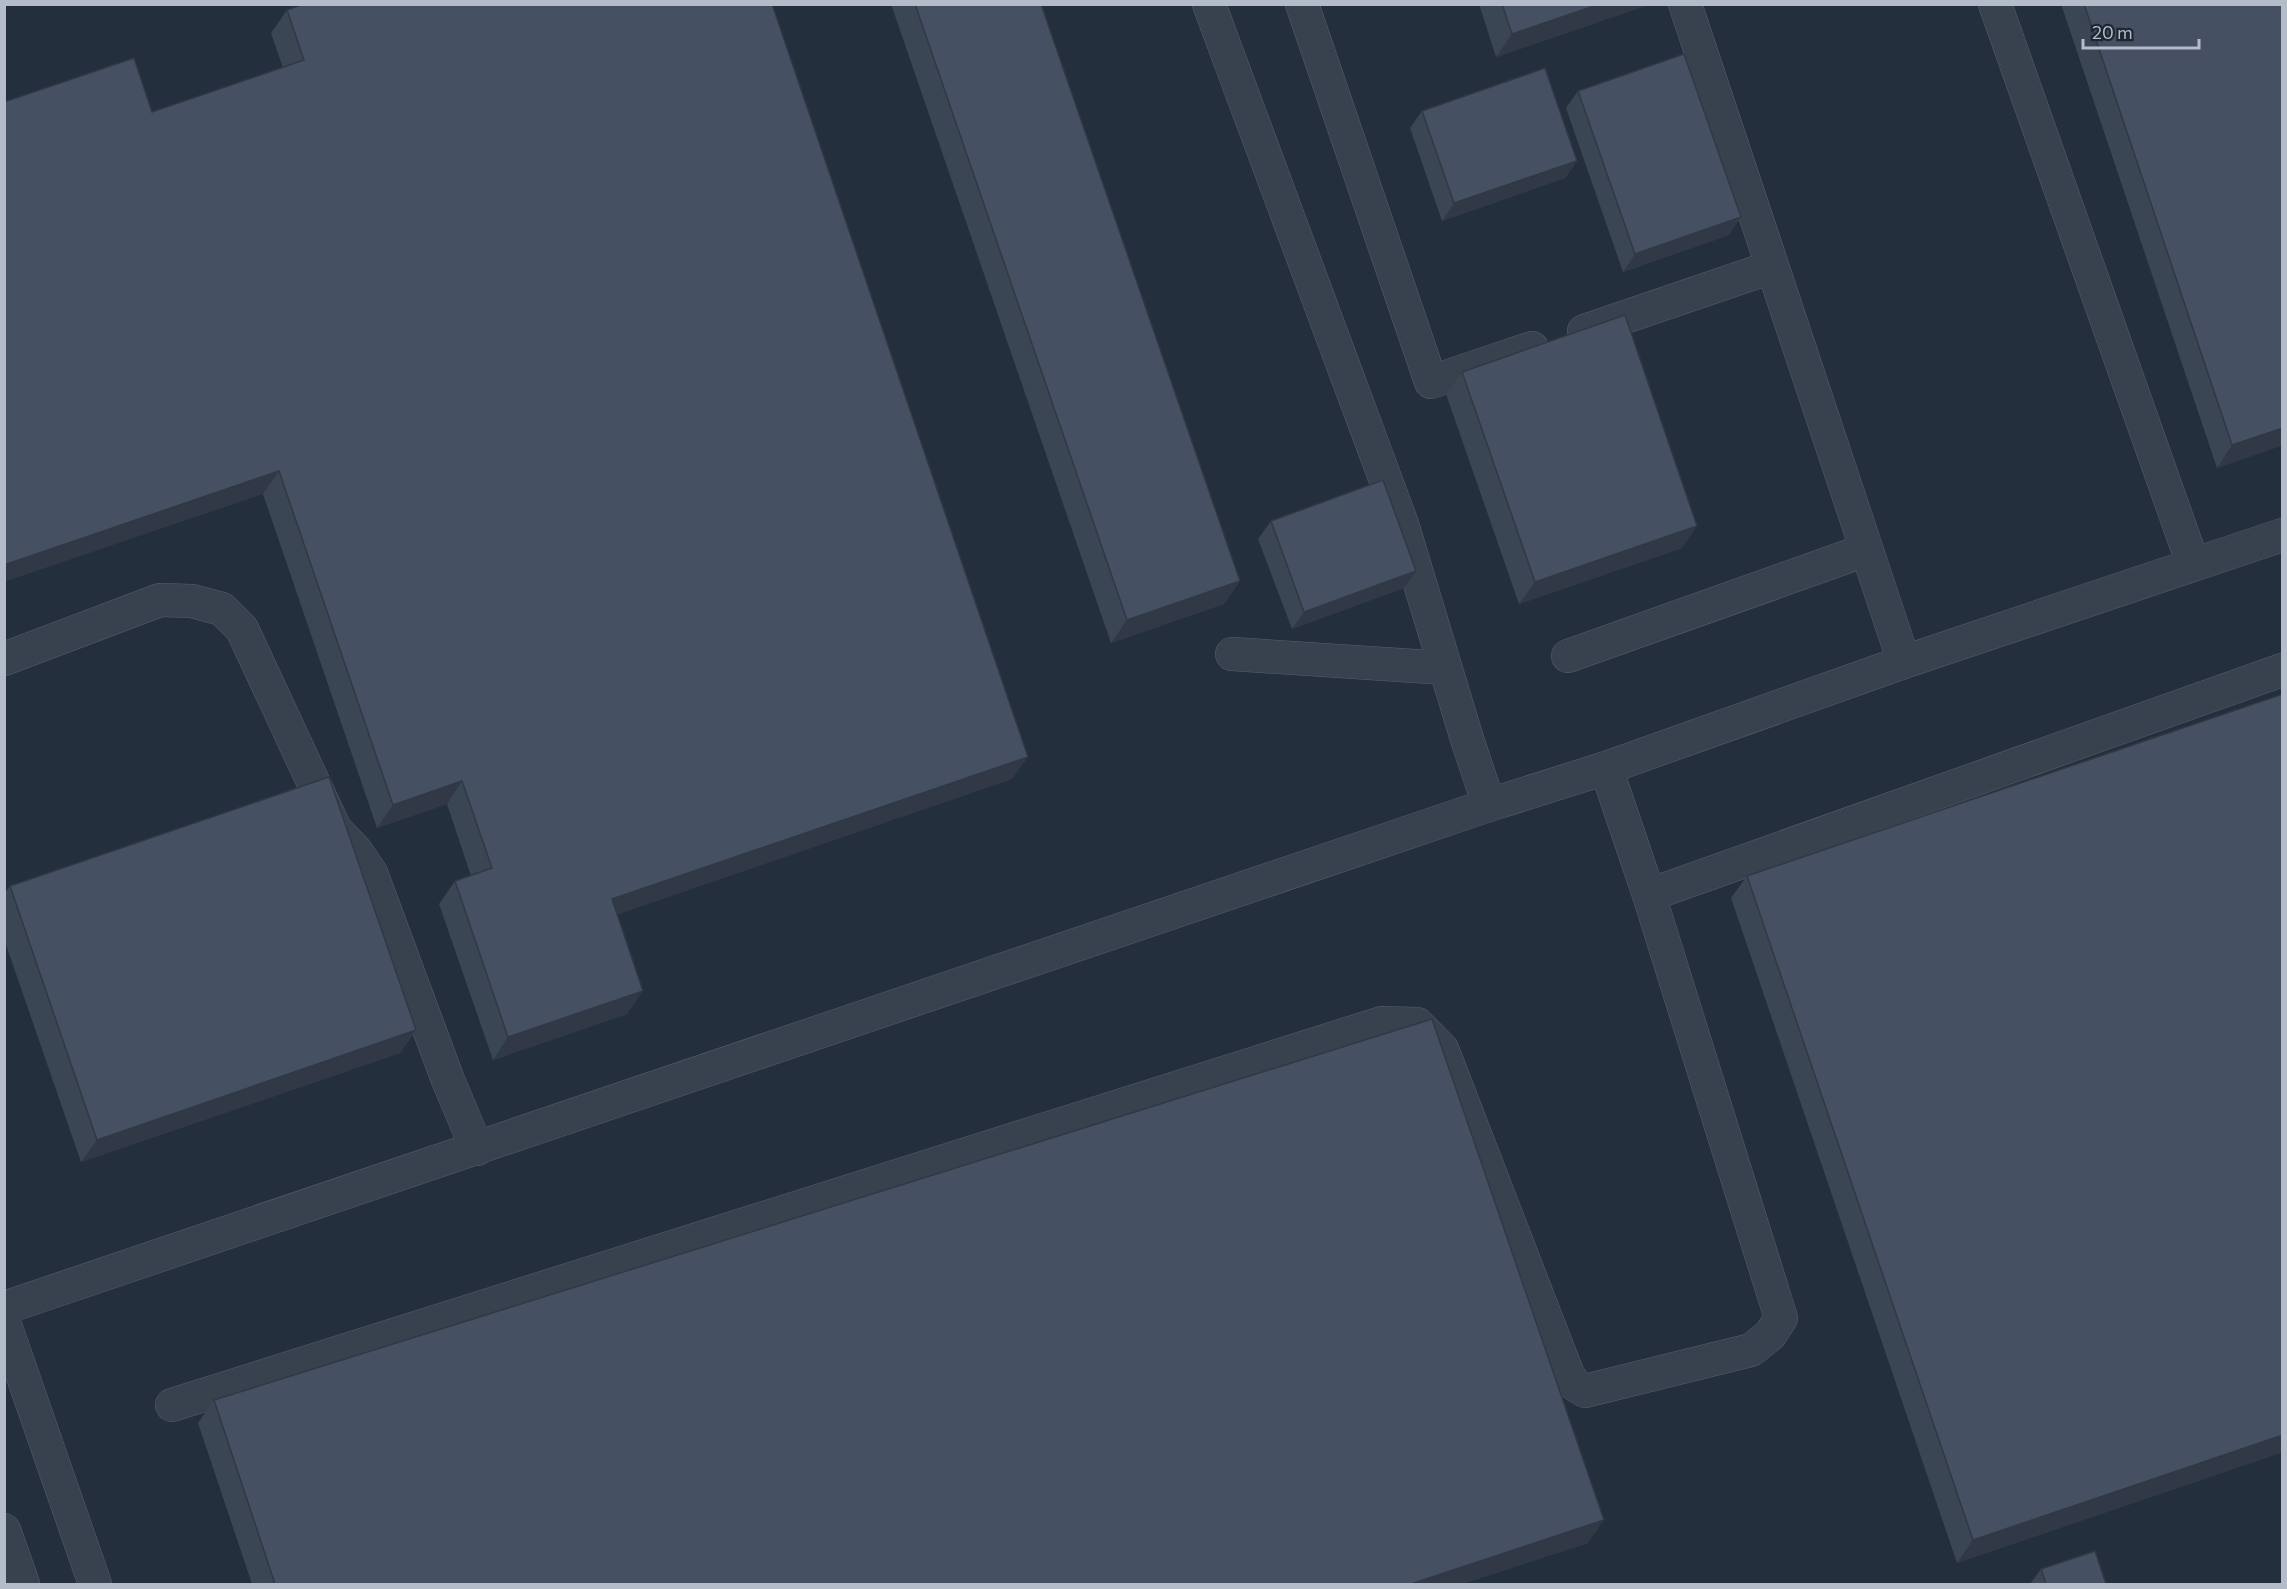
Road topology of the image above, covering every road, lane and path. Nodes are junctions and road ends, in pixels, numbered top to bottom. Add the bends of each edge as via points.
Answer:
1 (1209, 4) edge
2 (1302, 4) edge
3 (1685, 4) edge
4 (1995, 4) edge
5 (1772, 267) junction
6 (2283, 535) edge
7 (1866, 550) junction
8 (2193, 564) junction
9 (1232, 654) dead end
10 (1568, 656) dead end
11 (4, 659) edge
12 (1904, 662) junction
13 (1445, 668) junction
14 (2283, 670) edge
15 (1606, 768) junction
16 (1490, 805) junction
17 (1649, 895) junction
18 (477, 1149) junction
19 (4, 1308) edge
20 (4, 1322) edge
21 (172, 1405) dead end
22 (4, 1530) edge
23 (23, 1584) edge
24 (95, 1584) edge

1 - 13 street via 1402,524
2 - 5 street via 1431,382
3 - 5 street
4 - 8 street
5 - 7 street
6 - 8 street
7 - 10 street
7 - 12 street
8 - 12 street
9 - 13 street
11 - 18 street via 160,600 192,601 222,609 242,629 335,829 371,873
12 - 15 street
13 - 16 street
14 - 17 street
15 - 16 street
15 - 17 street
16 - 18 street
17 - 21 street via 1782,1318 1770,1335 1751,1350 1585,1391 1575,1385 1442,1049 1417,1024 1382,1023
18 - 19 street
20 - 24 street
22 - 23 street

